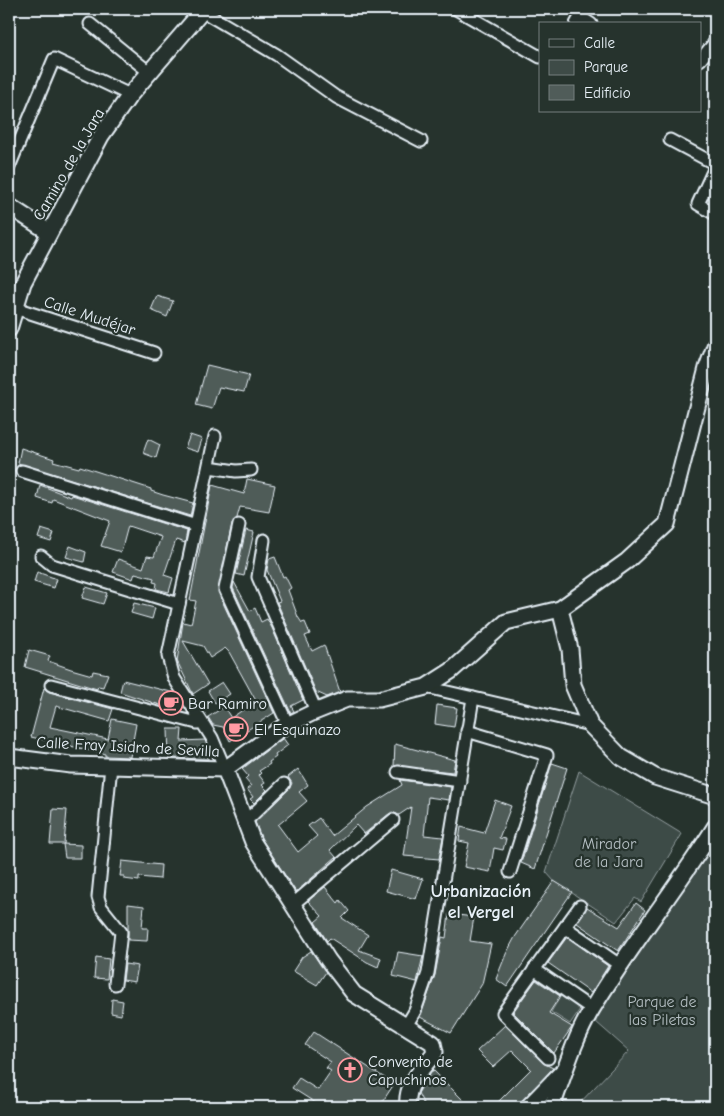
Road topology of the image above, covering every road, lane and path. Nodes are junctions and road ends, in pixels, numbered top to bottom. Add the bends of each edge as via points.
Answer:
1 (456, 9) edge
2 (203, 10) edge
3 (577, 22) edge
4 (588, 22) edge
5 (90, 24) dead end
6 (715, 42) edge
7 (539, 56) edge
8 (702, 58) edge
9 (150, 72) junction
10 (130, 96) junction
11 (670, 140) dead end
12 (421, 141) dead end
13 (715, 166) edge
14 (9, 167) edge
15 (9, 206) edge
16 (715, 214) edge
17 (48, 232) junction
18 (15, 308) junction
19 (9, 327) edge
20 (715, 346) edge
21 (154, 353) dead end
22 (215, 436) dead end
23 (209, 466) junction
24 (251, 470) dead end
25 (22, 471) dead end
26 (239, 525) dead end
27 (196, 526) junction
28 (264, 540) dead end
29 (41, 556) dead end
30 (179, 604) junction
31 (560, 608) junction
32 (51, 685) dead end
33 (426, 687) junction
34 (473, 698) junction
35 (316, 711) junction
36 (201, 721) junction
37 (288, 725) junction
38 (590, 725) junction
39 (467, 731) junction
40 (9, 757) edge
41 (111, 766) junction
42 (225, 769) junction
43 (398, 772) dead end
44 (460, 780) junction
45 (284, 784) dead end
46 (715, 796) edge
47 (392, 820) dead end
48 (245, 822) junction
49 (715, 827) edge
50 (510, 872) dead end
51 (292, 905) junction
52 (580, 906) dead end
53 (565, 927) junction
54 (622, 966) junction
55 (534, 969) junction
56 (115, 984) dead end
57 (592, 1009) junction
58 (406, 1026) junction
59 (548, 1058) dead end
60 (567, 1067) junction
61 (407, 1103) edge
62 (536, 1105) edge
63 (552, 1107) edge

1 - 7 street
2 - 9 street, Camino de la Jara
2 - 12 street via 277,55 336,97
3 - 4 street via 580,17
5 - 9 street
6 - 8 street
9 - 10 street, Camino de la Jara
10 - 14 street via 54,59
10 - 17 street, Camino de la Jara via 101,136
11 - 13 street
13 - 16 street via 698,204
15 - 17 street
17 - 18 street, Camino de la Jara via 23,283
18 - 19 street, Camino de la Jara
18 - 21 street, Calle Mudéjar
20 - 31 street via 667,524 627,561
22 - 23 street
23 - 24 street
23 - 27 street
25 - 27 street
26 - 37 street via 225,589
27 - 30 street
28 - 35 street via 258,577
29 - 30 street via 52,565
30 - 36 street via 168,656 174,678
31 - 33 street, Calle Fray Isidro de Sevilla via 506,622 451,671
31 - 38 street via 570,649 573,685
32 - 36 street via 197,723
33 - 34 street
33 - 35 street, Calle Fray Isidro de Sevilla via 379,700 348,699
34 - 38 street
34 - 39 street
35 - 37 street, Calle Fray Isidro de Sevilla
36 - 42 street
37 - 42 street, Calle Fray Isidro de Sevilla
38 - 46 street via 621,757 655,777
39 - 44 street
39 - 50 street via 547,755
40 - 41 street, Calle Fray Isidro de Sevilla
41 - 42 street, Calle Fray Isidro de Sevilla
41 - 56 street via 98,897 101,907 121,932
42 - 48 street
43 - 44 street
44 - 58 street via 428,973
45 - 48 street
47 - 51 street
48 - 51 street via 253,842
49 - 54 street
51 - 58 street via 354,994
52 - 53 street
53 - 54 street
53 - 55 street
54 - 57 street
55 - 57 street
55 - 59 street via 503,1013
57 - 60 street
58 - 61 street via 433,1043 435,1052 411,1083
60 - 62 street
60 - 63 street

